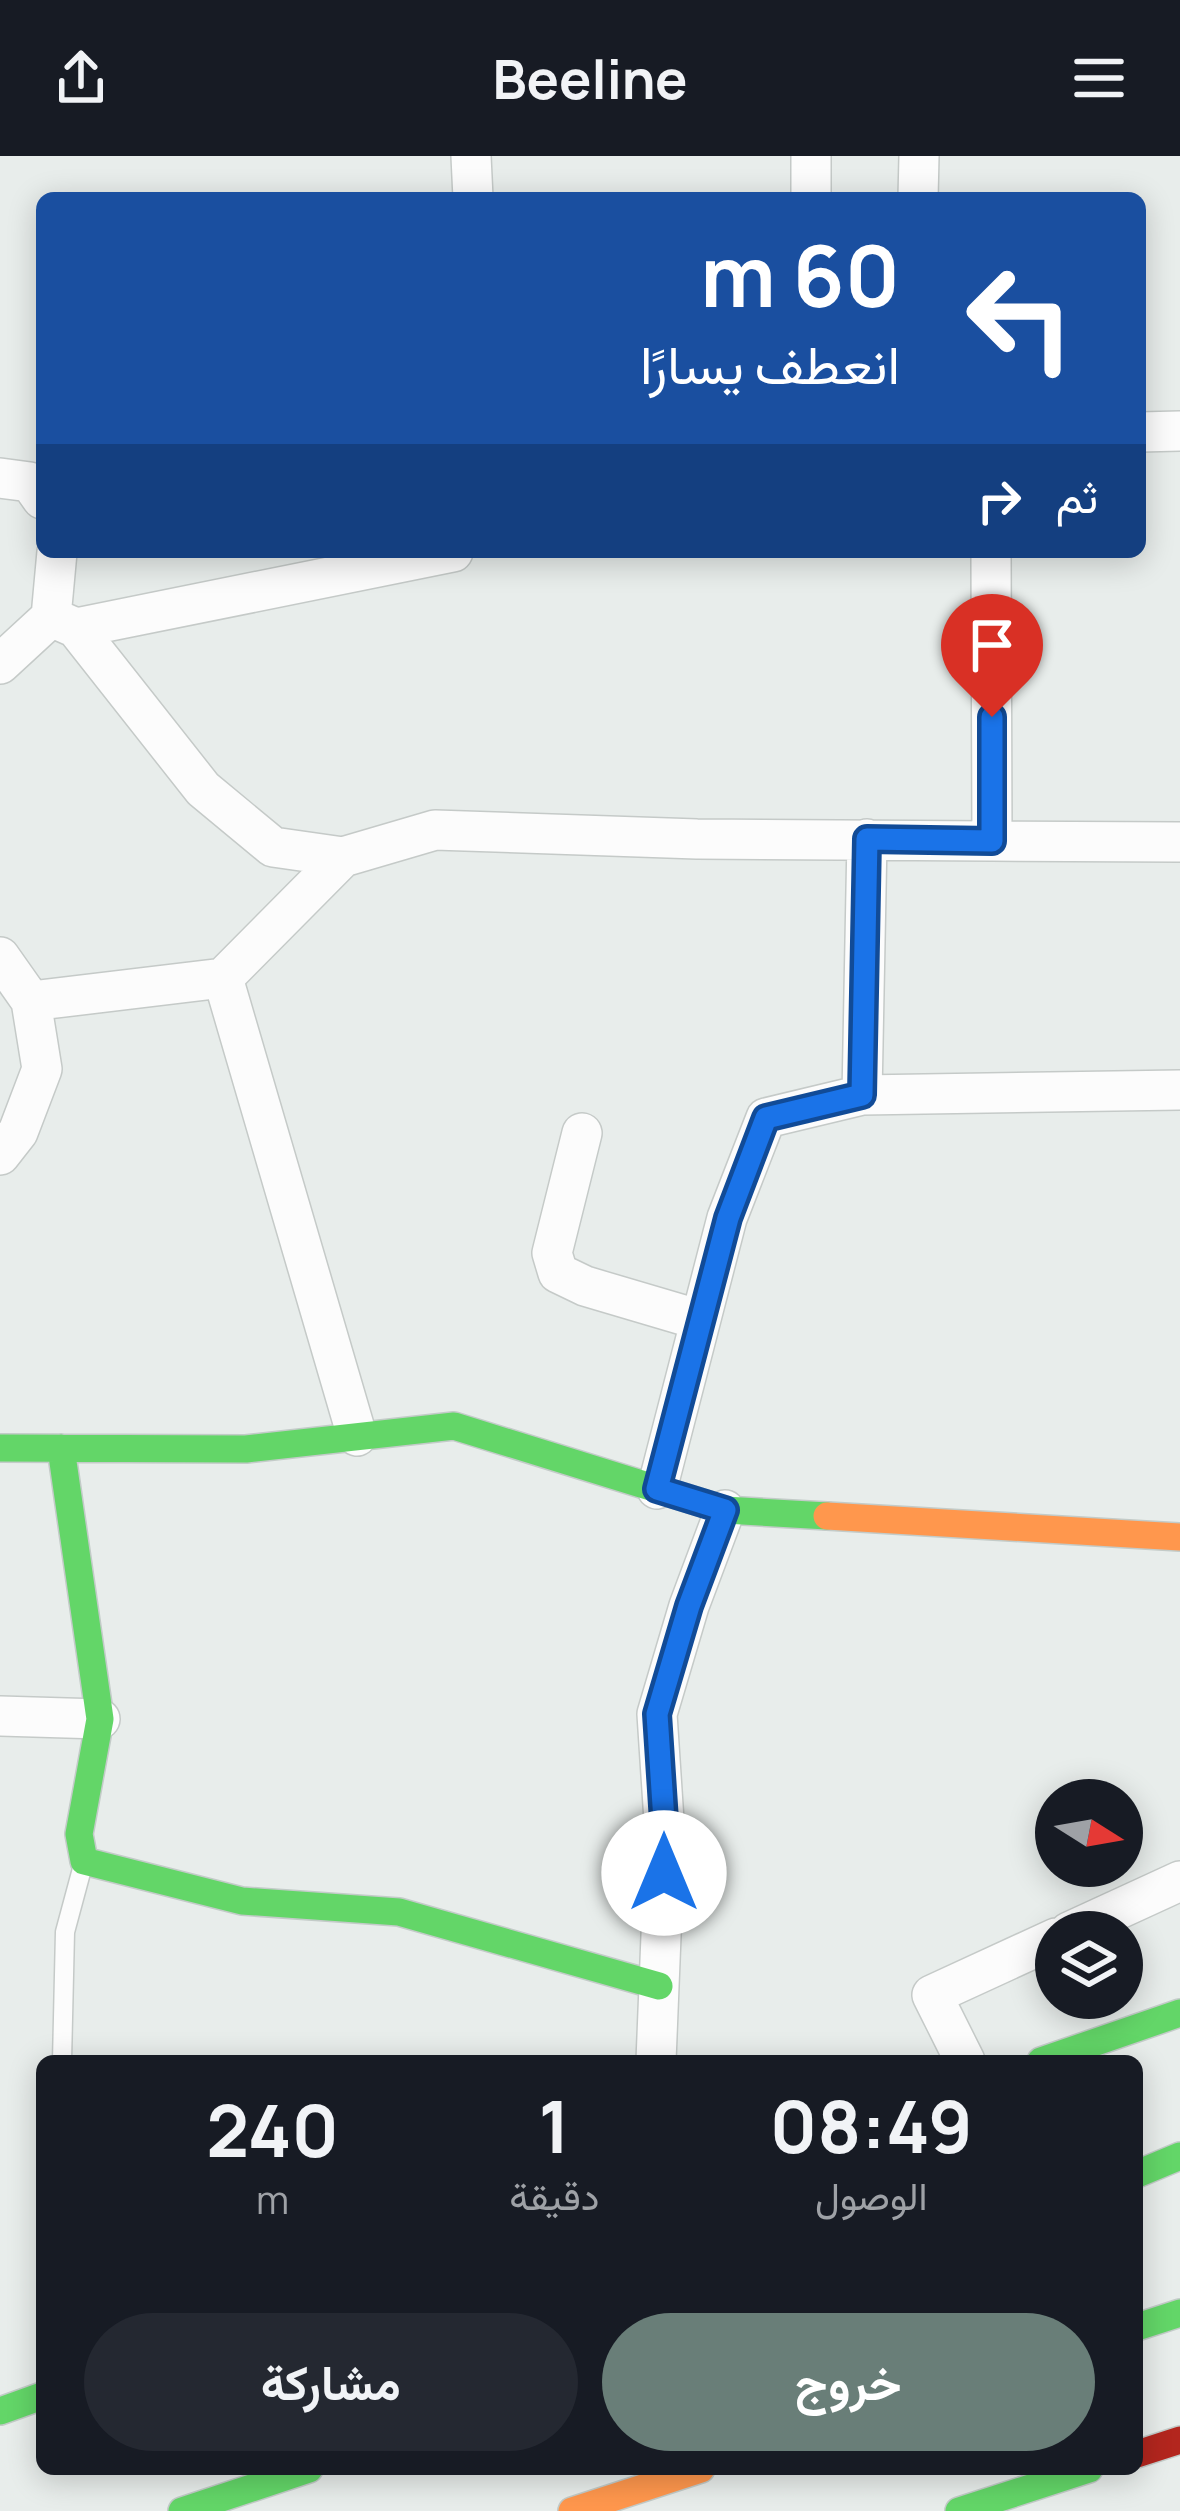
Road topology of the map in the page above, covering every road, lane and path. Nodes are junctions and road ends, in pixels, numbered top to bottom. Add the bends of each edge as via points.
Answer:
1 (471, 156) edge
2 (811, 156) edge
3 (919, 156) edge
4 (473, 192) edge
5 (811, 192) edge
6 (918, 192) edge
7 (1180, 431) edge
8 (1146, 432) edge
9 (0, 478) edge
10 (36, 492) edge
11 (58, 558) edge
12 (420, 558) edge
13 (991, 558) edge
14 (64, 622) junction
15 (0, 664) edge
16 (867, 839) junction
17 (992, 841) junction
18 (1180, 842) edge
19 (344, 857) junction
20 (0, 957) edge
21 (224, 977) junction
22 (31, 1001) junction
23 (1180, 1090) edge
24 (862, 1095) junction
25 (582, 1132) dead end
26 (0, 1155) edge
27 (700, 1321) junction
28 (357, 1436) junction
29 (0, 1448) edge
30 (62, 1448) junction
31 (657, 1489) junction
32 (725, 1510) junction
33 (1180, 1537) edge
34 (0, 1716) edge
35 (100, 1719) junction
36 (84, 1861) junction
37 (1180, 1881) edge
38 (1115, 1911) edge
39 (1035, 1948) edge
40 (659, 1986) junction
41 (1180, 2013) edge
42 (62, 2055) edge
43 (656, 2055) edge
44 (961, 2055) edge
45 (1058, 2055) edge
46 (1180, 2156) edge
47 (1143, 2171) edge
48 (1180, 2181) edge
49 (1143, 2193) edge
50 (1180, 2313) edge
51 (1143, 2325) edge
52 (36, 2398) edge
53 (0, 2410) edge
54 (1180, 2440) edge
55 (1143, 2452) edge
56 (291, 2475) edge
57 (683, 2475) edge
58 (1070, 2475) edge
59 (182, 2511) edge
60 (572, 2511) edge
61 (959, 2511) edge

1 - 4 street
2 - 5 street
3 - 6 street
7 - 8 street
9 - 10 street via 29,482
11 - 14 street
12 - 14 street
13 - 17 street
14 - 15 street
14 - 19 street via 202,790 273,847
16 - 17 street
16 - 19 street via 436,830
16 - 24 street
17 - 18 street
19 - 21 street
20 - 22 street
21 - 22 street
21 - 28 street
22 - 26 street via 42,1069 18,1132
23 - 24 street
24 - 27 street via 766,1118
25 - 27 street via 552,1253 558,1273
27 - 31 street
28 - 30 main road via 246,1449
28 - 31 main road via 454,1426
29 - 30 main road
30 - 35 main road
31 - 32 main road
32 - 33 main road
32 - 40 street via 657,1714 665,1836
34 - 35 street
35 - 36 main road via 79,1834
36 - 40 main road via 242,1901 399,1912
36 - 42 lane via 65,1932
37 - 38 street
39 - 44 street via 932,1995
40 - 43 street
41 - 45 main road
46 - 47 main road
48 - 49 main road
50 - 51 main road
52 - 53 main road
54 - 55 main road
56 - 59 main road
57 - 60 main road
58 - 61 main road

